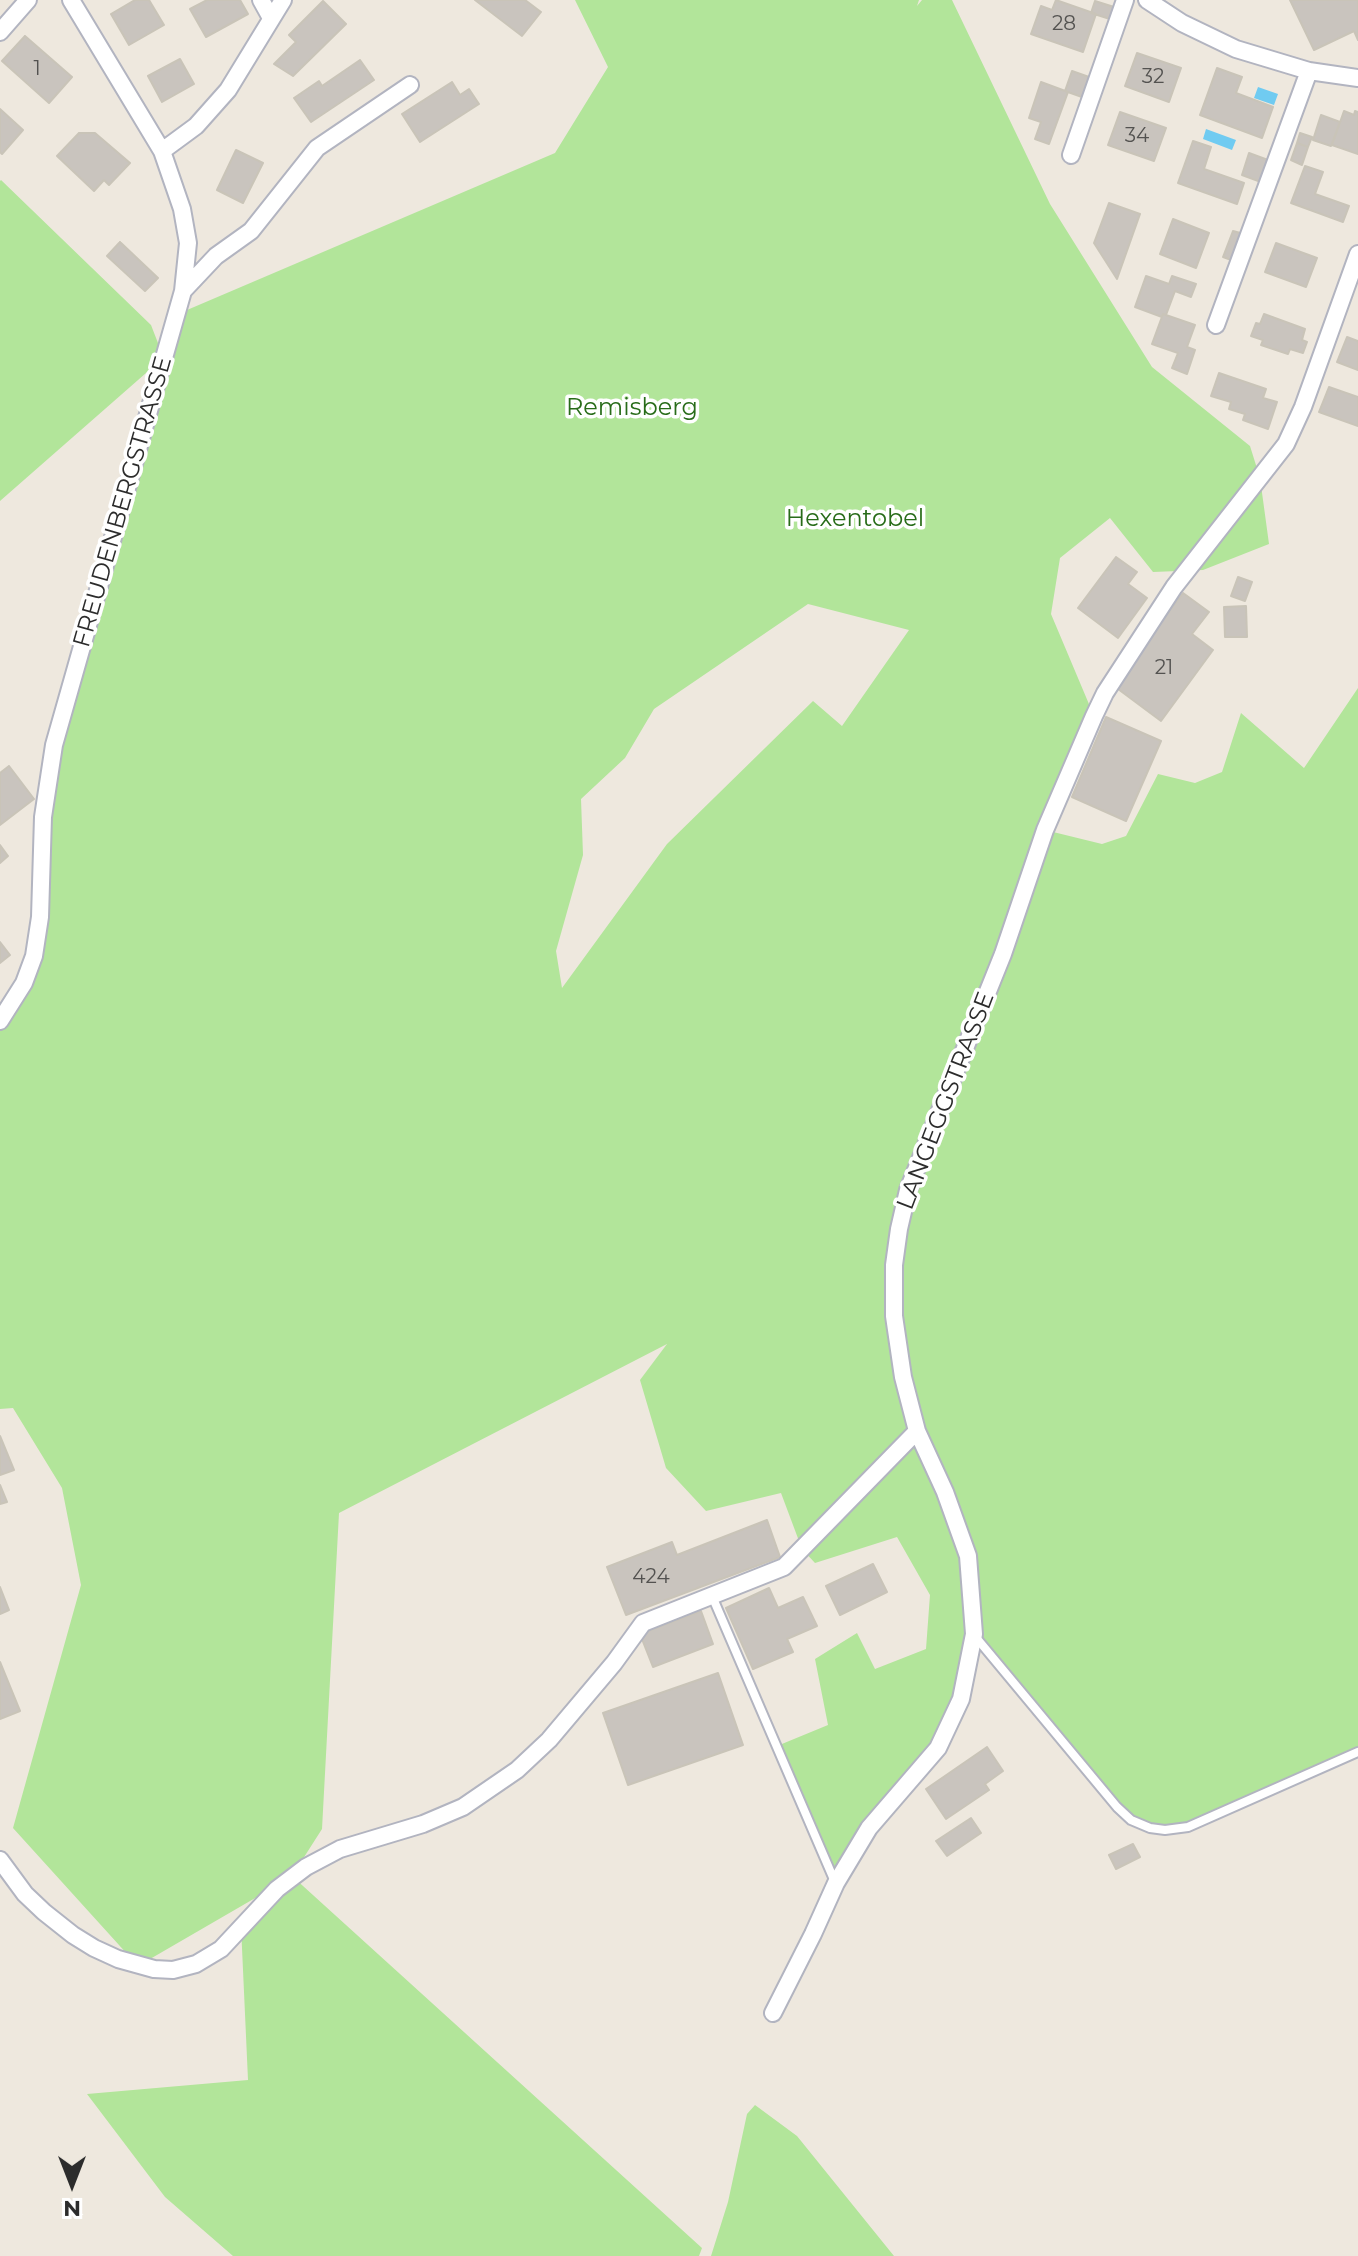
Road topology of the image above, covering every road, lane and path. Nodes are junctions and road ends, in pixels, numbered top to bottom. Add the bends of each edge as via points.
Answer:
1 (28, 0) edge
2 (71, 0) edge
3 (261, 0) edge
4 (283, 0) edge
5 (1125, 0) edge
6 (1147, 0) edge
7 (271, 18) junction
8 (0, 32) edge
9 (1309, 71) junction
10 (1358, 78) edge
11 (410, 85) dead end
12 (162, 151) junction
13 (1071, 155) dead end
14 (1358, 254) edge
15 (183, 291) junction
16 (1216, 325) dead end
17 (0, 1021) edge
18 (917, 1431) junction
19 (712, 1596) junction
20 (974, 1634) junction
21 (1358, 1752) edge
22 (0, 1860) edge
23 (836, 1883) junction
24 (773, 2013) dead end

1 - 8 street
2 - 12 street, FREUDENBERGSTRASSE
3 - 7 street
4 - 7 street
5 - 13 street
6 - 9 street via 1213,39
7 - 12 street via 228,90 196,126
9 - 10 street
9 - 16 street
11 - 15 street via 317,148 251,231 216,256
12 - 15 street, FREUDENBERGSTRASSE via 188,243
14 - 18 street, LANGEGGSTRASSE via 1286,444 1174,587 1105,693 1045,830 1003,954 953,1074 905,1203 894,1265 894,1316
15 - 17 street, FREUDENBERGSTRASSE via 54,745 43,817 34,956
18 - 19 street via 784,1567
18 - 20 street, LANGEGGSTRASSE via 968,1556
19 - 22 street via 643,1623 549,1740 499,1784 463,1807 340,1849 306,1867 277,1889 221,1949 196,1964 154,1969 94,1948 44,1912
19 - 23 lane
20 - 21 lane via 1117,1807 1150,1828 1188,1827
20 - 23 street, LANGEGGSTRASSE via 961,1699 938,1748 869,1828
23 - 24 street, LANGEGGSTRASSE

